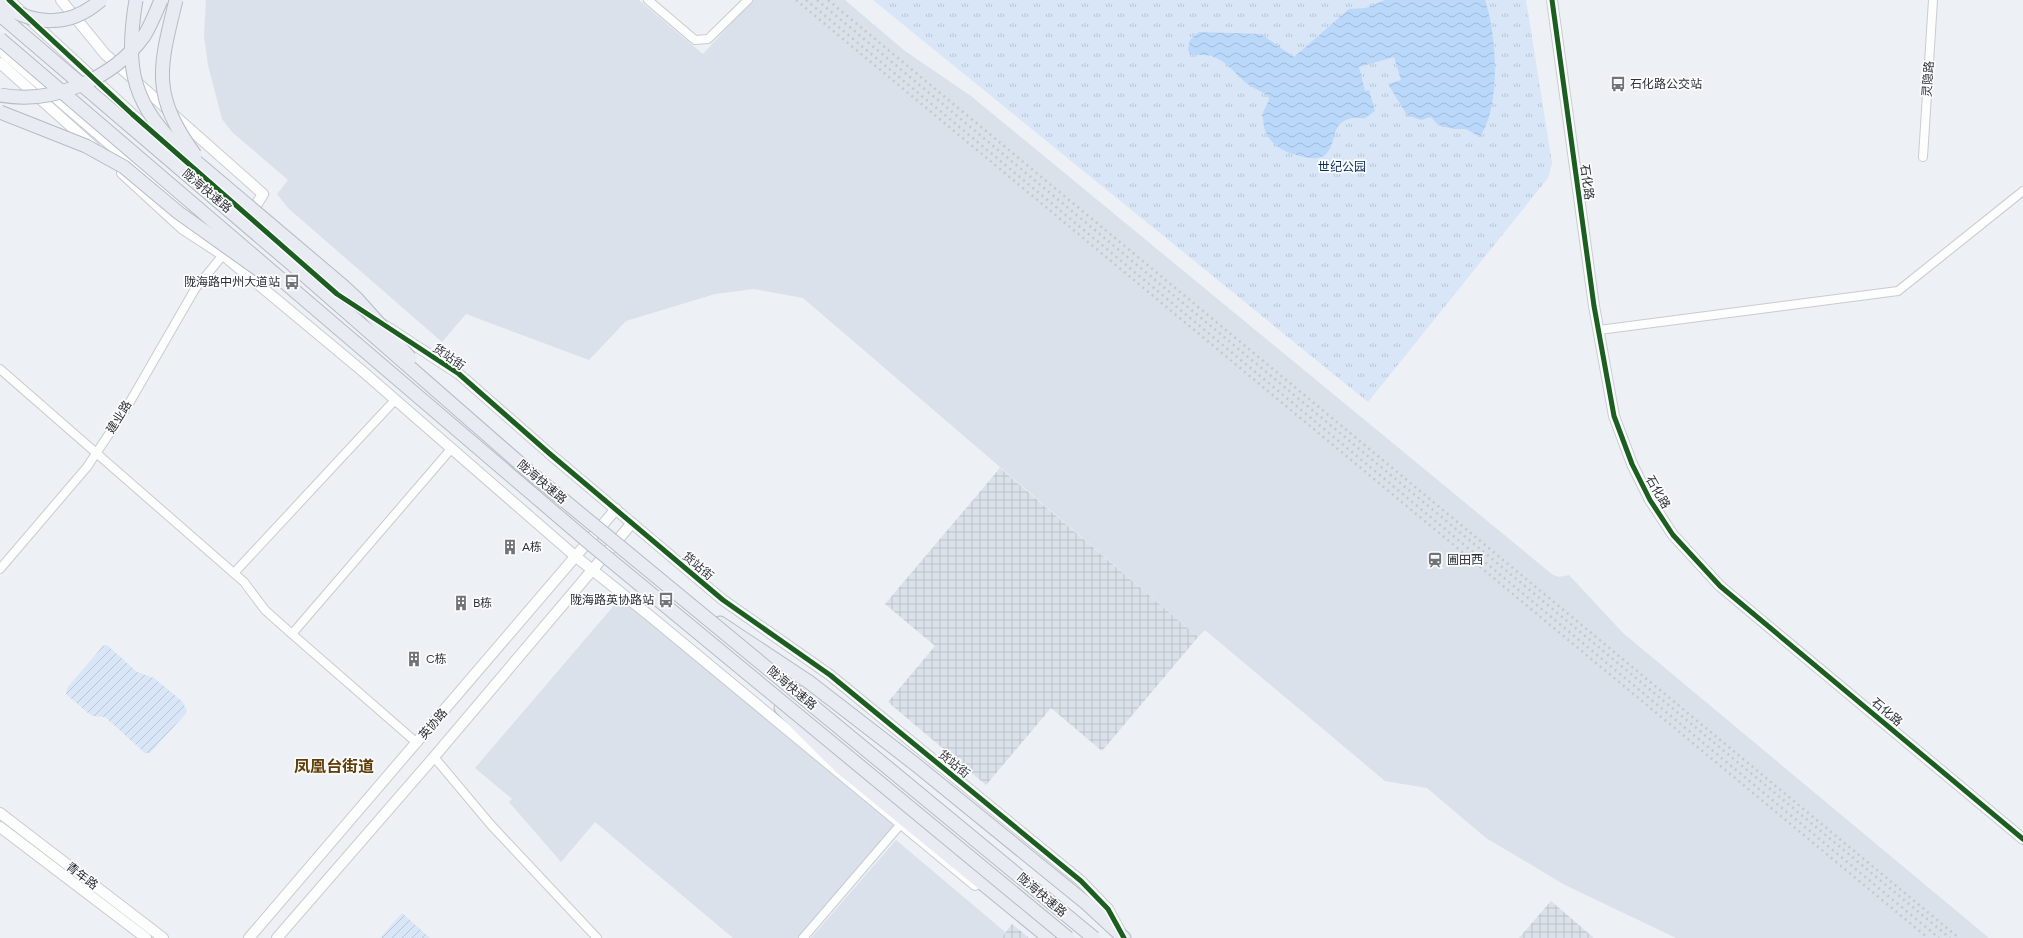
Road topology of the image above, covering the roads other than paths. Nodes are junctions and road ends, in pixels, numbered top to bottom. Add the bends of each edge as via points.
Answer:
1 (9, 0) edge
2 (61, 0) edge
3 (101, 0) edge
4 (136, 0) edge
5 (161, 0) edge
6 (176, 0) edge
7 (648, 0) edge
8 (748, 0) edge
9 (1552, 0) edge
10 (1933, 0) edge
11 (0, 3) edge
12 (0, 15) edge
13 (0, 39) edge
14 (0, 50) edge
15 (0, 63) edge
16 (0, 96) edge
17 (0, 112) edge
18 (0, 115) edge
19 (14, 117) junction
20 (1924, 157) dead end
21 (206, 171) junction
22 (2023, 191) edge
23 (249, 217) junction
24 (223, 255) junction
25 (312, 306) junction
26 (1598, 330) junction
27 (0, 369) edge
28 (395, 400) junction
29 (448, 401) junction
30 (451, 449) junction
31 (96, 453) junction
32 (616, 509) junction
33 (632, 523) junction
34 (575, 556) junction
35 (0, 569) edge
36 (592, 570) junction
37 (234, 573) junction
38 (681, 597) junction
39 (292, 634) junction
40 (731, 659) junction
41 (417, 743) junction
42 (434, 757) junction
43 (0, 813) edge
44 (900, 825) junction
45 (0, 826) edge
46 (2023, 839) edge
47 (146, 938) edge
48 (163, 938) edge
49 (249, 938) edge
50 (277, 938) edge
51 (597, 938) edge
52 (802, 938) edge
53 (1041, 938) edge
54 (1049, 938) edge
55 (1068, 938) edge
56 (1094, 938) edge
57 (1124, 938) edge

1 - 23 street, 货站街 via 132,114
2 - 23 street via 104,54 263,194
3 - 11 highway, bridge via 80,14 49,21 22,15
4 - 21 highway, bridge via 130,43 131,63 138,92 153,121 164,134
5 - 16 highway, bridge via 140,40 120,61 93,80 57,94
6 - 21 highway, bridge via 164,54 162,88 176,127
7 - 8 street via 695,40 704,40 717,32
9 - 26 street, 石化路
10 - 20 street, 灵隐路
12 - 29 highway, 陇海快速路, bridge
13 - 25 highway, 陇海快速路, bridge
14 - 24 street via 184,208
15 - 24 street via 183,228
17 - 19 highway, bridge
18 - 19 highway, bridge
19 - 25 highway, bridge via 86,146 124,167 179,213
21 - 29 highway, bridge via 358,299
22 - 26 street via 1898,291
23 - 32 street, 货站街 via 337,294 459,374
24 - 28 street
24 - 31 street, 建业路 via 194,289 127,407
25 - 40 highway, 陇海快速路, bridge via 592,545
26 - 46 street, 石化路 via 1614,416 1622,438 1650,500 1673,535 1720,586
27 - 31 street
28 - 30 street
28 - 37 street
29 - 38 highway, 陇海快速路, bridge
30 - 34 street
30 - 39 street
31 - 35 street, 建业路 via 80,477
31 - 37 street
32 - 33 street, 货站街
32 - 34 street, 英协路
33 - 36 street, 英协路
33 - 57 street, 货站街 via 723,600 830,675 1081,881 1108,909
34 - 36 street
34 - 41 street, 英协路
36 - 42 street, 英协路
36 - 44 street
37 - 39 street via 265,610
38 - 56 highway, 陇海快速路, bridge
38 - 57 highway, bridge via 809,682 915,764 1086,903
39 - 41 street
40 - 54 highway, bridge via 839,766
40 - 55 highway, 陇海快速路, bridge
41 - 49 street, 英协路
42 - 50 street, 英协路
42 - 51 street via 491,825
43 - 48 street, 青年路
44 - 52 street
44 - 53 street
45 - 47 street, 青年路

